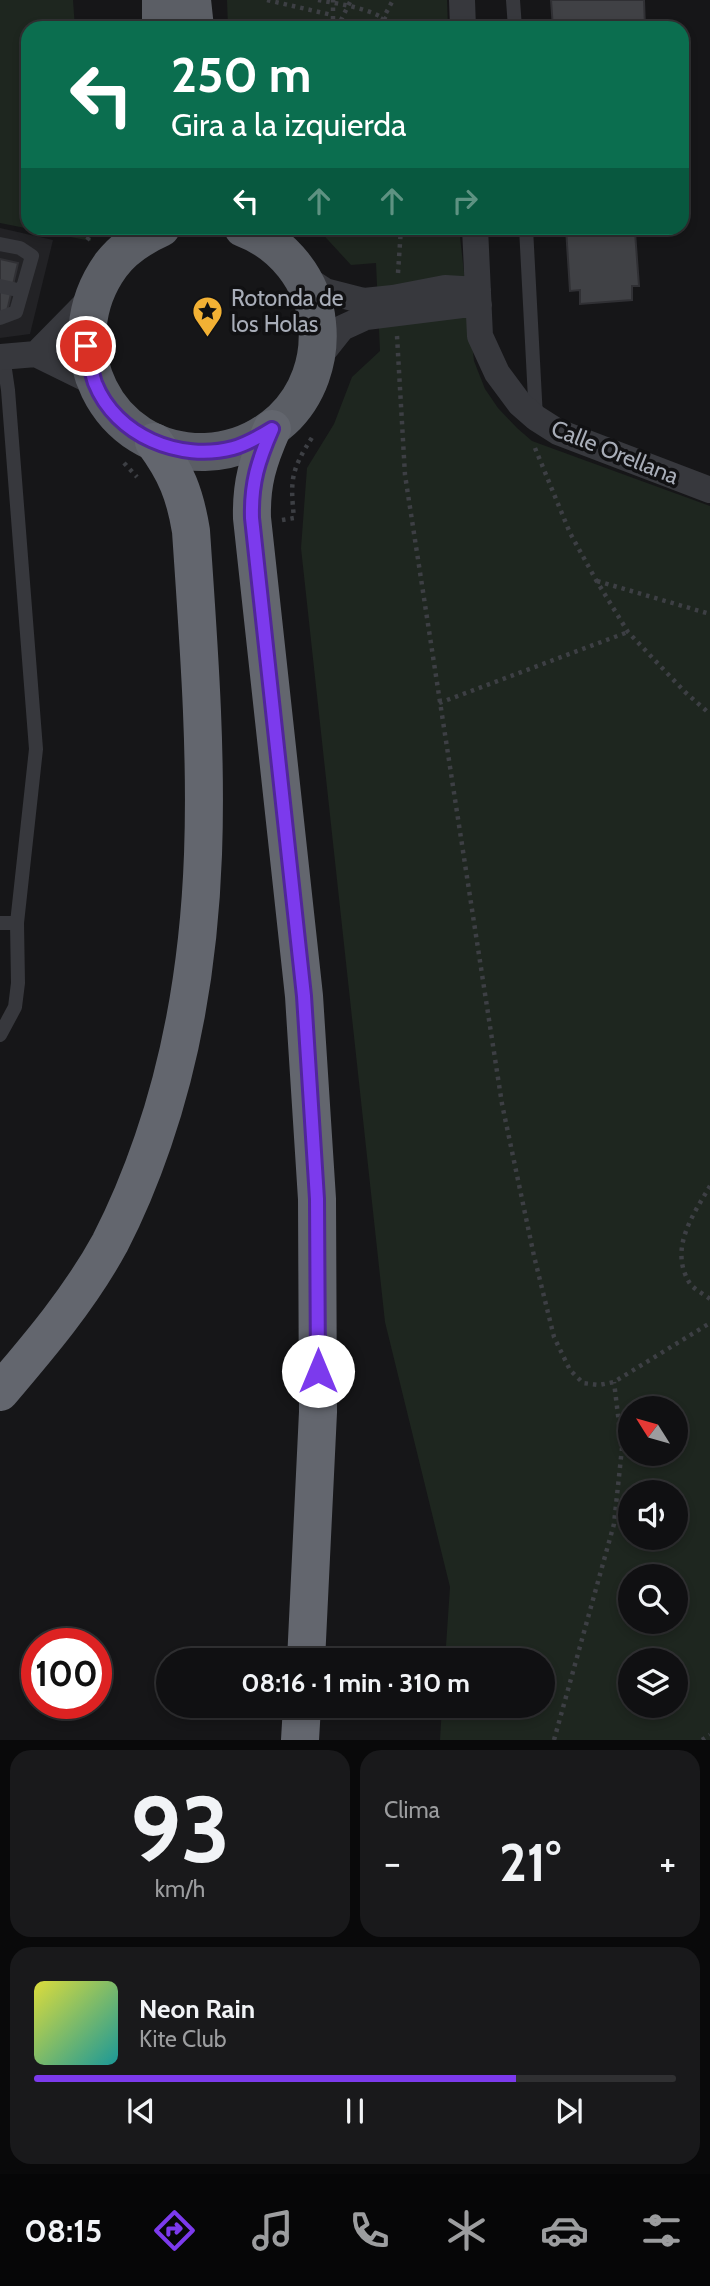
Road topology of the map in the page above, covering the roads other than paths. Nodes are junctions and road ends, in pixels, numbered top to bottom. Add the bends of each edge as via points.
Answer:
1 (160, 0) edge
2 (192, 0) edge
3 (462, 0) edge
4 (513, 0) edge
5 (161, 21) edge
6 (194, 21) edge
7 (463, 21) edge
8 (514, 21) edge
9 (145, 235) edge
10 (257, 235) edge
11 (526, 235) edge
12 (475, 238) edge
13 (0, 244) edge
14 (302, 276) junction
15 (0, 286) edge
16 (445, 288) junction
17 (22, 291) junction
18 (93, 296) junction
19 (478, 298) junction
20 (0, 318) edge
21 (406, 318) junction
22 (481, 336) junction
23 (36, 354) junction
24 (2, 357) edge
25 (315, 362) junction
26 (96, 383) junction
27 (272, 429) junction
28 (534, 429) junction
29 (154, 442) junction
30 (710, 490) edge
31 (0, 923) edge
32 (17, 923) junction
33 (0, 1035) edge
34 (0, 1392) edge
35 (307, 1648) edge
36 (301, 1718) edge
37 (300, 1740) edge

1 - 5 highway
2 - 6 highway
3 - 7 street
4 - 8 lane
9 - 18 highway via 111,264
10 - 14 highway via 272,243
11 - 28 lane
12 - 16 street, Calle Orellana
12 - 19 street, Calle Orellana
13 - 17 lane via 20,248 32,257
14 - 16 street via 325,291 364,301
14 - 25 highway via 317,322
15 - 17 lane
16 - 19 street
17 - 20 lane via 16,312
18 - 23 street
18 - 26 highway via 86,346
19 - 21 street
19 - 22 street, Calle Orellana
21 - 22 street via 446,313
21 - 25 street via 366,317 342,328
22 - 28 street, Calle Orellana via 497,373
23 - 24 street
23 - 26 street
24 - 32 lane via 36,749
25 - 27 highway via 299,400
26 - 29 highway via 123,421
27 - 29 highway via 235,448 214,452 173,449
27 - 35 highway via 253,479 252,518 304,996 317,1199 318,1412
28 - 30 street, Calle Orellana via 558,432
29 - 34 highway via 171,466 187,504 202,702 203,877 189,1003 168,1095 127,1210 61,1318
31 - 32 lane
32 - 33 lane via 15,1007
36 - 37 highway

